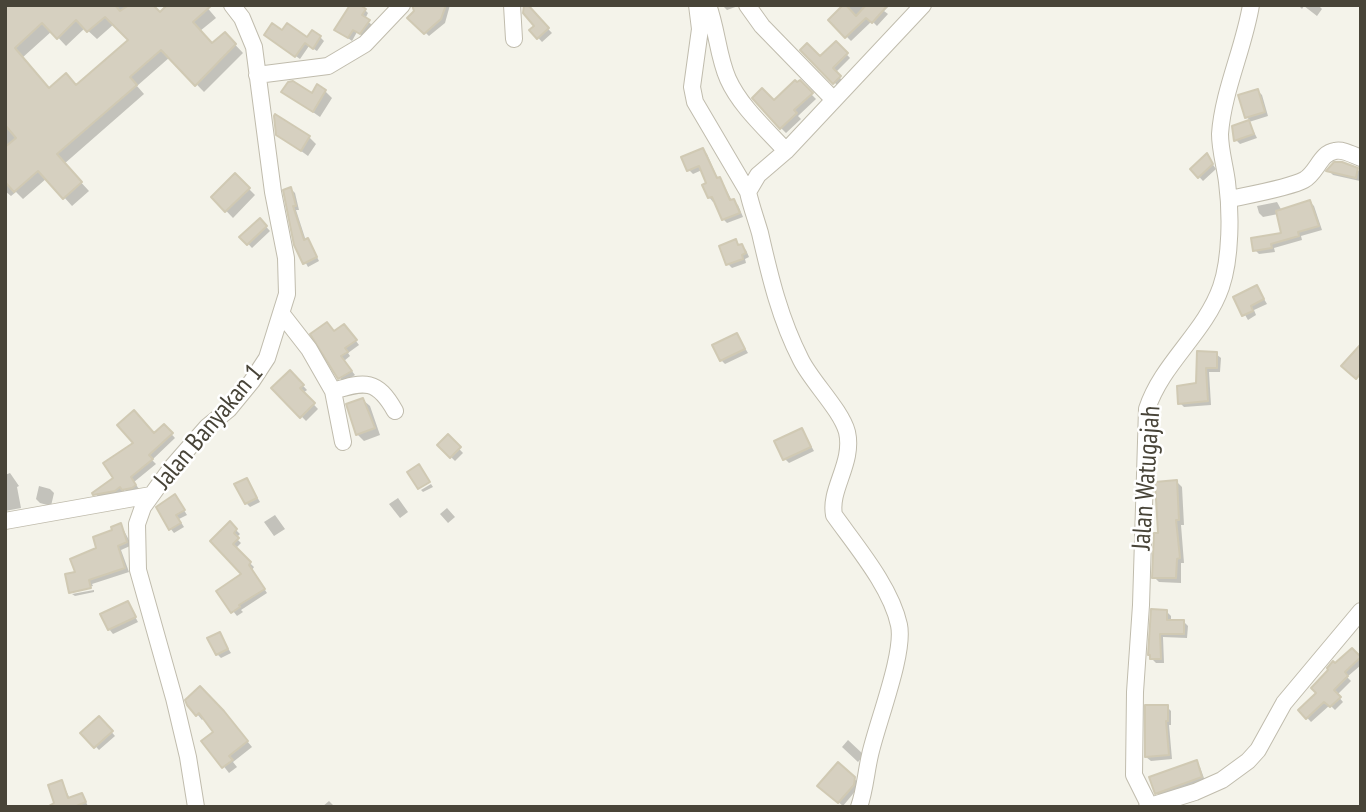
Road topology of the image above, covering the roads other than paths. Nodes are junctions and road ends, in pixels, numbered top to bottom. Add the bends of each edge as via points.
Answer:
1 (232, 5) edge
2 (402, 5) edge
3 (512, 5) edge
4 (697, 5) edge
5 (708, 5) edge
6 (747, 5) edge
7 (923, 5) edge
8 (1251, 5) edge
9 (514, 39) dead end
10 (257, 75) junction
11 (834, 100) junction
12 (786, 151) junction
13 (1361, 158) edge
14 (748, 192) junction
15 (1230, 200) junction
16 (281, 313) junction
17 (333, 391) junction
18 (395, 411) dead end
19 (343, 442) dead end
20 (151, 495) junction
21 (5, 521) edge
22 (1361, 611) edge
23 (1148, 806) edge
24 (195, 807) edge
25 (859, 807) edge

1 - 10 street, Jalan Banyakan 1 via 250,32
2 - 10 street via 365,44 328,66
3 - 9 street
4 - 14 street via 695,102
5 - 12 street via 727,78
6 - 11 street
7 - 11 street
8 - 15 street, Jalan Watugajah via 1220,138
10 - 16 street, Jalan Banyakan 1 via 286,258 287,295
11 - 12 street
12 - 14 street via 758,175
13 - 15 street via 1334,150 1304,181
14 - 25 street via 788,334 848,435 846,467 834,514 887,595 900,626
15 - 23 street, Jalan Watugajah via 1222,285 1212,310 1152,393 1146,417 1134,775
16 - 17 street
16 - 20 street, Jalan Banyakan 1 via 267,358 242,395 193,441
17 - 18 street via 365,383 387,397
17 - 19 street
20 - 21 street
20 - 24 street, Jalan Banyakan 1 via 137,524 138,570 174,698
22 - 23 street via 1284,703 1248,761 1222,780

